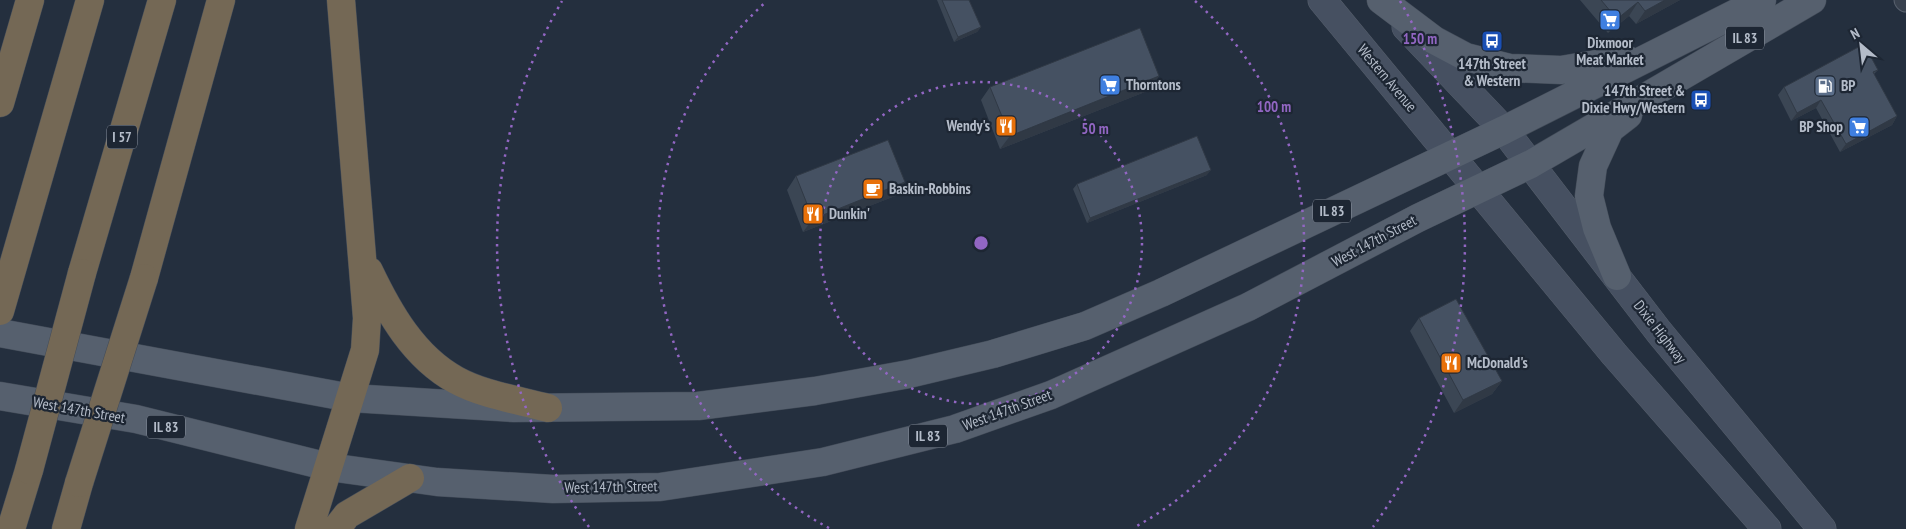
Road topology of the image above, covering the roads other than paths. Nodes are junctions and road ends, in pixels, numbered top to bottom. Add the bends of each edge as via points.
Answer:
1 (30, 0) edge
2 (90, 0) edge
3 (162, 0) edge
4 (222, 0) edge
5 (341, 0) edge
6 (1322, 0) edge
7 (1381, 0) edge
8 (1762, 0) edge
9 (1812, 0) edge
10 (1666, 48) junction
11 (1679, 76) junction
12 (0, 103) edge
13 (1504, 130) junction
14 (1451, 155) junction
15 (1531, 164) junction
16 (1478, 189) junction
17 (363, 261) junction
18 (1617, 276) junction
19 (0, 310) edge
20 (0, 333) edge
21 (0, 396) edge
22 (351, 398) junction
23 (548, 408) junction
24 (329, 467) junction
25 (410, 478) junction
26 (11, 529) edge
27 (66, 529) edge
28 (309, 529) edge
29 (336, 529) edge
30 (1767, 529) edge
31 (1822, 529) edge

1 - 12 highway
2 - 19 highway
3 - 26 highway, I 57, bridge
4 - 27 highway, bridge via 144,278
5 - 17 highway
6 - 14 main road, Western Avenue
7 - 10 main road via 1434,40 1466,57 1510,68 1561,70
7 - 13 main road
8 - 10 main road, IL 83
9 - 11 main road, West 147th Street / IL 83
10 - 13 main road, IL 83
11 - 15 main road, West 147th Street / IL 83
11 - 18 main road via 1610,129 1593,166 1589,196 1597,228
13 - 14 main road, IL 83
13 - 15 main road, Dixie Highway
14 - 16 main road
14 - 23 main road, IL 83 via 1161,293 1085,326 993,354 815,391 698,406
15 - 16 main road, West 147th Street / IL 83
15 - 18 main road, Dixie Highway
16 - 25 main road, West 147th Street / IL 83 via 1230,316 1051,395 955,429 823,462 660,487 553,488
16 - 30 main road via 1614,354
17 - 22 highway via 368,318 366,350
17 - 23 highway via 406,336 436,368 458,381
18 - 31 main road, Dixie Highway via 1659,332
20 - 22 main road, IL 83
21 - 24 main road, West 147th Street / IL 83 via 136,419
22 - 23 main road, IL 83
22 - 24 highway
24 - 25 main road, West 147th Street / IL 83
24 - 28 highway
25 - 29 highway via 348,515

